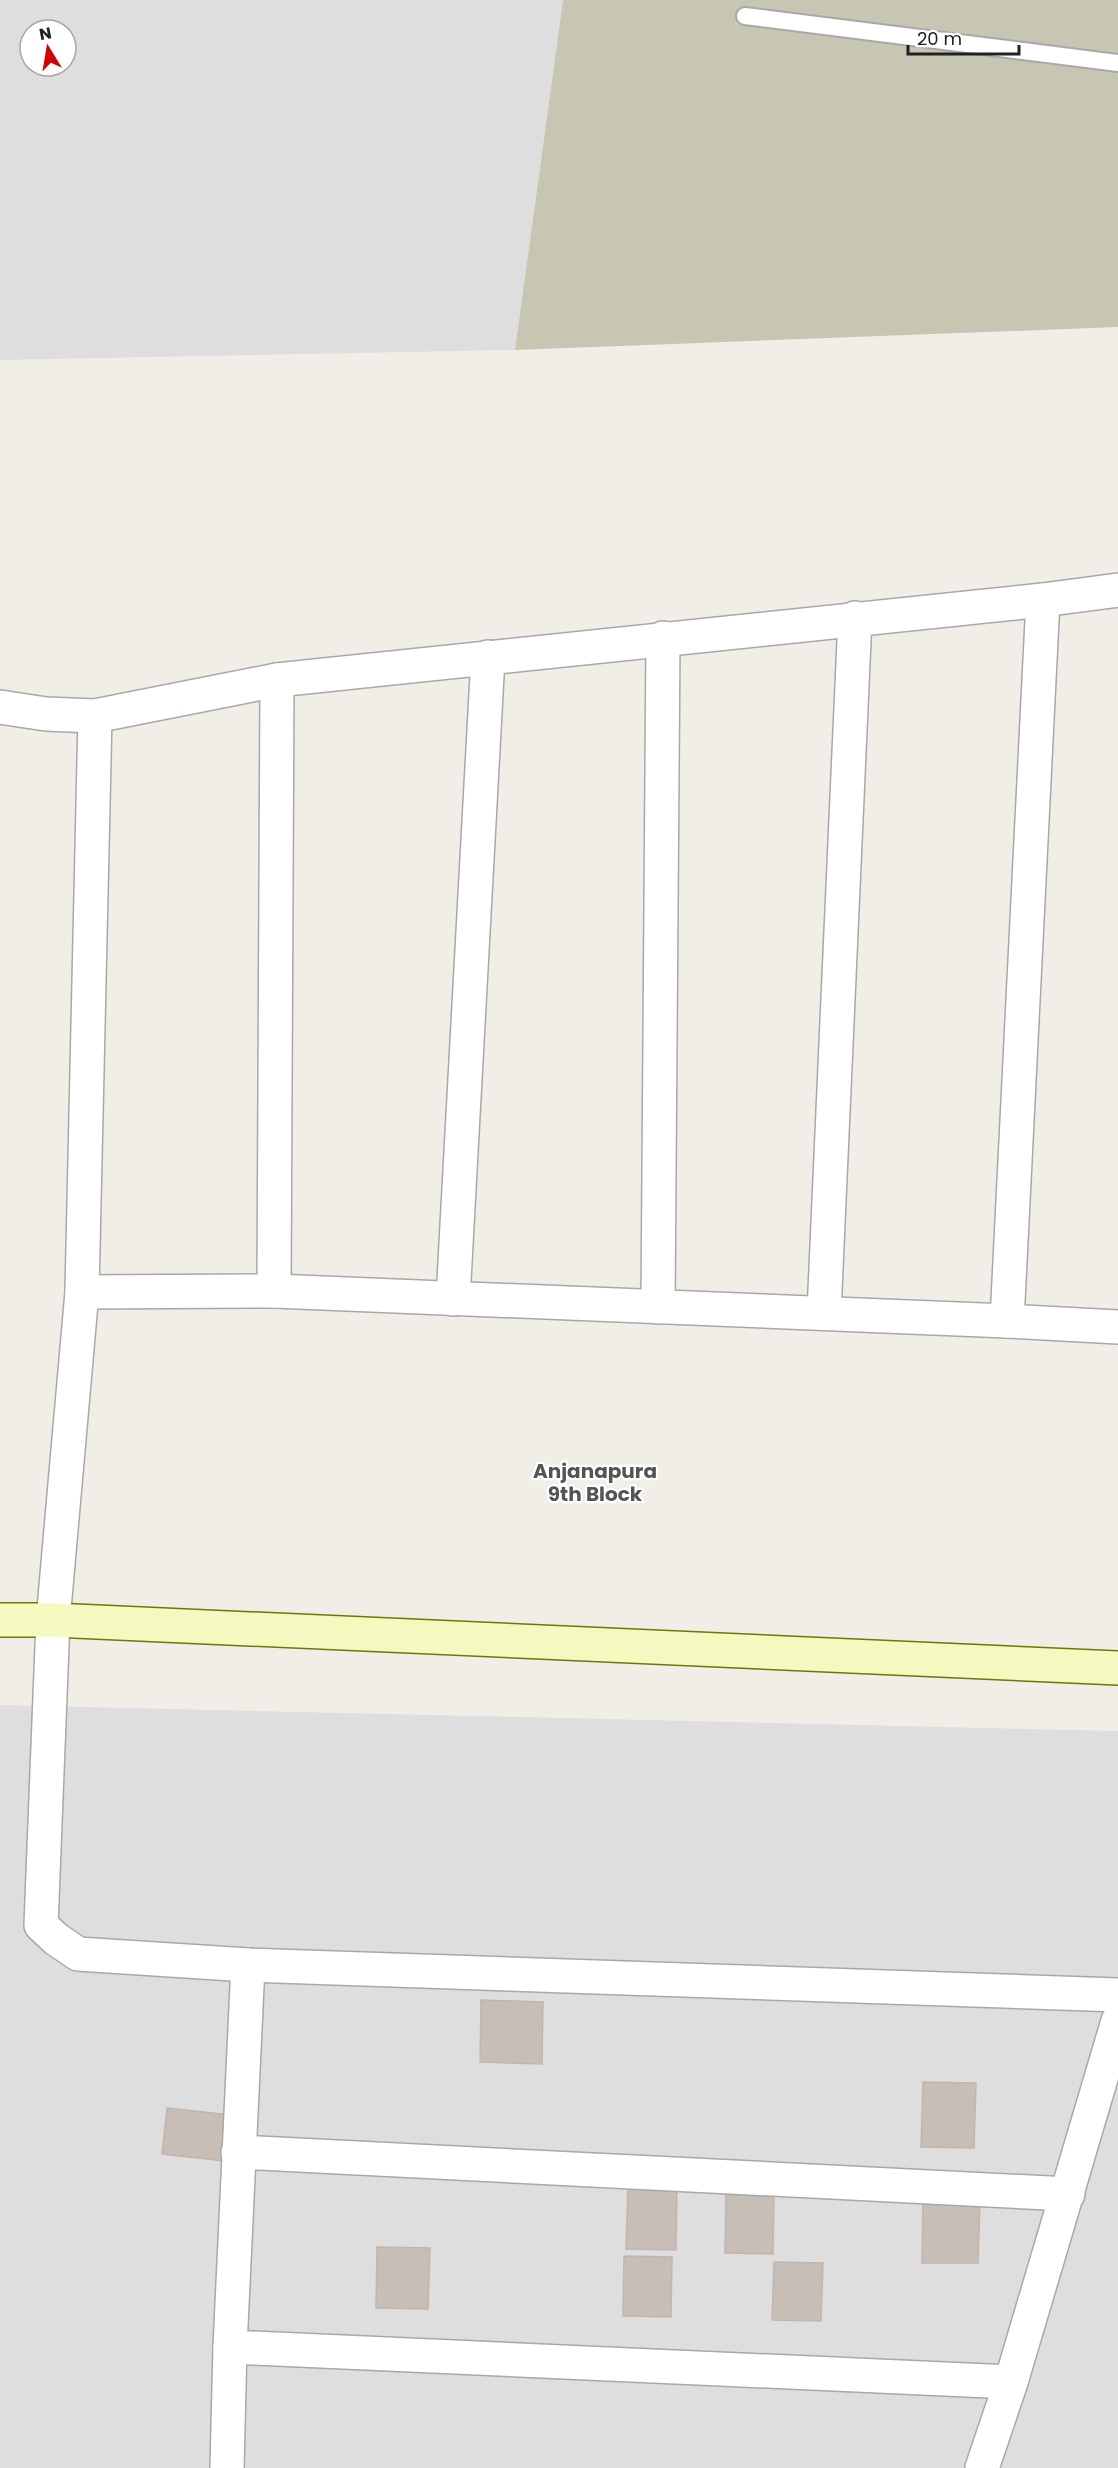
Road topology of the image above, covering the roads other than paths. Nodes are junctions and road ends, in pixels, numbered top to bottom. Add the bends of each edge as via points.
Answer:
1 (745, 16) dead end
2 (1118, 63) edge
3 (1118, 590) edge
4 (1042, 600) junction
5 (855, 618) junction
6 (663, 638) junction
7 (488, 657) junction
8 (277, 680) junction
9 (0, 707) edge
10 (95, 716) junction
11 (274, 1291) junction
12 (82, 1292) junction
13 (453, 1299) junction
14 (658, 1307) junction
15 (824, 1313) junction
16 (1007, 1321) junction
17 (1118, 1328) edge
18 (0, 1620) edge
19 (53, 1620) junction
20 (1118, 1668) edge
21 (248, 1965) junction
22 (1118, 1995) edge
23 (1118, 2021) edge
24 (238, 2152) junction
25 (1068, 2194) junction
26 (230, 2347) junction
27 (1011, 2382) junction
28 (227, 2468) edge
29 (982, 2468) edge

1 - 2 lane
3 - 4 street
4 - 5 street
4 - 16 street
5 - 6 street
5 - 15 street
6 - 7 street
6 - 14 street
7 - 8 street
7 - 13 street
8 - 10 street
8 - 11 street
9 - 10 street
10 - 12 street
11 - 12 street
11 - 13 street
12 - 19 street
13 - 14 street
14 - 15 street
15 - 16 street
16 - 17 street
18 - 19 main road
19 - 20 main road
19 - 21 street via 41,1925 78,1954
21 - 22 street
21 - 24 street
23 - 25 street
24 - 25 street
24 - 26 street
25 - 27 street
26 - 27 street
26 - 28 street
27 - 29 street

